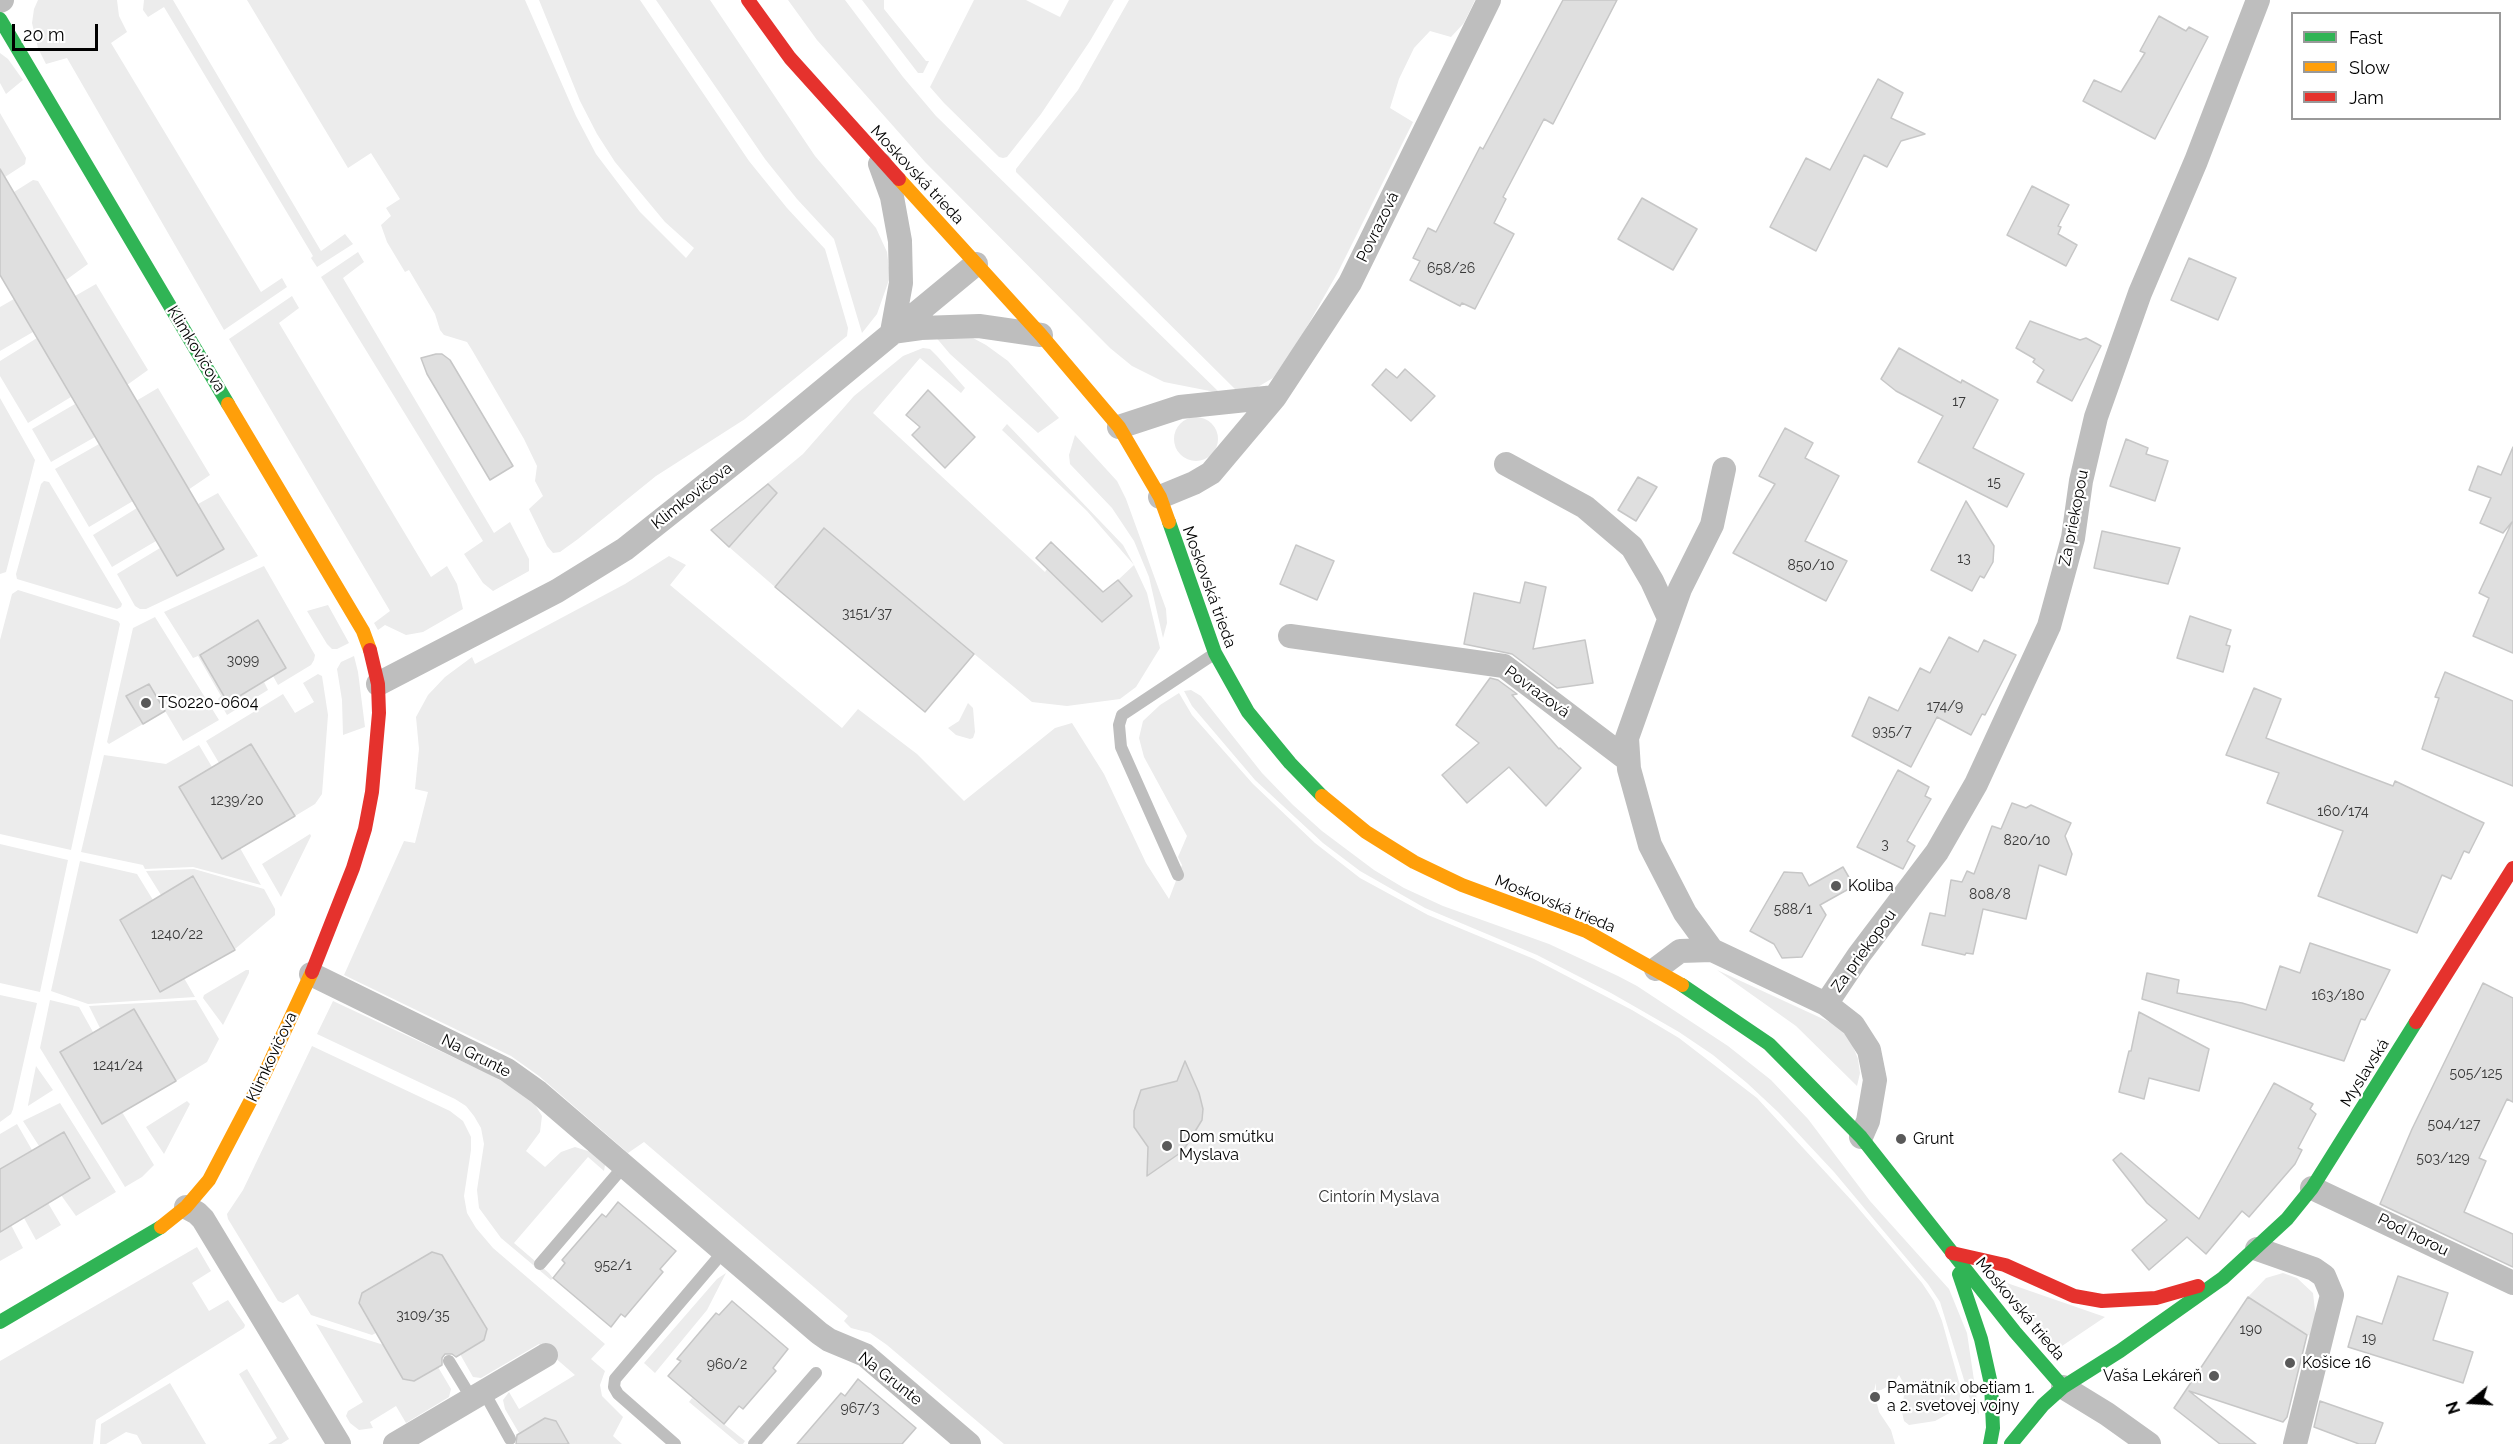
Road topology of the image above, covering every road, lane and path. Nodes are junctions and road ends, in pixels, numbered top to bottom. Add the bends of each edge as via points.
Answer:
1 (748, 0) edge
2 (1489, 0) edge
3 (2258, 0) edge
4 (0, 19) edge
5 (878, 156) junction
6 (976, 264) junction
7 (892, 332) junction
8 (1041, 335) junction
9 (1275, 397) junction
10 (1119, 427) junction
11 (1506, 464) dead end
12 (1724, 469) dead end
13 (1160, 497) junction
14 (1669, 618) junction
15 (1290, 636) dead end
16 (1215, 653) junction
17 (378, 684) junction
18 (1628, 760) junction
19 (2513, 868) edge
20 (1178, 875) dead end
21 (1712, 950) junction
22 (1656, 969) junction
23 (311, 974) junction
24 (1826, 1004) junction
25 (1861, 1137) junction
26 (624, 1167) junction
27 (2312, 1188) junction
28 (186, 1207) junction
29 (2257, 1249) junction
30 (723, 1252) junction
31 (1952, 1253) junction
32 (540, 1264) dead end
33 (2223, 1278) junction
34 (2513, 1283) edge
35 (0, 1322) edge
36 (546, 1355) dead end
37 (449, 1360) dead end
38 (816, 1373) dead end
39 (2063, 1388) junction
40 (478, 1395) junction
41 (510, 1439) dead end
42 (339, 1444) edge
43 (395, 1444) edge
44 (675, 1444) edge
45 (754, 1444) edge
46 (969, 1444) edge
47 (1990, 1444) edge
48 (2011, 1444) edge
49 (2149, 1444) edge
50 (2295, 1444) edge

1 - 5 street, Moskovská trieda via 790,58
2 - 9 street, Povrazová via 1350,283
3 - 24 street, Za priekopou via 2140,293 2096,417 2073,538 2045,636 1976,784 1937,852
4 - 17 street, Klimkovičova via 347,604 368,642
5 - 6 street, Moskovská trieda
5 - 7 street via 892,197 900,240 901,283
6 - 7 street, Klimkovičova
6 - 8 street, Moskovská trieda
7 - 8 street via 979,326
7 - 17 street, Klimkovičova via 625,549 557,591
8 - 10 street, Moskovská trieda
9 - 10 street via 1180,407
9 - 13 street, Povrazová via 1211,473
10 - 13 street, Moskovská trieda
11 - 14 street via 1585,507 1632,547
12 - 14 street via 1712,525
13 - 16 street, Moskovská trieda
14 - 18 street via 1627,738
15 - 18 street, Povrazová via 1504,666
16 - 20 lane via 1122,716 1119,725 1121,747
16 - 22 street, Moskovská trieda via 1248,712 1290,763 1328,803 1366,832 1414,862 1462,885 1586,931
17 - 23 street, Klimkovičova via 378,744 365,829
18 - 21 street via 1650,845 1685,913
19 - 27 street, Myslavská
21 - 22 street via 1680,951
21 - 24 street
22 - 25 street, Moskovská trieda via 1769,1044
23 - 26 street, Na Grunte via 507,1070
23 - 28 street, Klimkovičova via 238,1128 209,1180
24 - 25 street via 1863,1038 1873,1064 1875,1080
25 - 31 street, Moskovská trieda
26 - 30 street, Na Grunte
26 - 32 lane
27 - 29 street, Myslavská
27 - 34 street, Pod horou
28 - 35 street, Klimkovičova via 160,1228
28 - 42 street via 203,1219
29 - 33 street, Myslavská
29 - 50 street via 2314,1269 2324,1276 2332,1295
30 - 44 lane via 615,1379 618,1394
30 - 46 street, Na Grunte via 829,1340 865,1355
31 - 33 street, Myslavská via 2005,1265 2074,1296 2102,1301 2157,1298
31 - 39 street, Moskovská trieda
31 - 47 street, Moskovská trieda via 1981,1339 1991,1384
33 - 39 street, Myslavská
36 - 40 street
37 - 40 lane
38 - 45 lane
39 - 48 street, Myslavská via 2043,1405
39 - 49 street
40 - 41 lane
40 - 43 street

